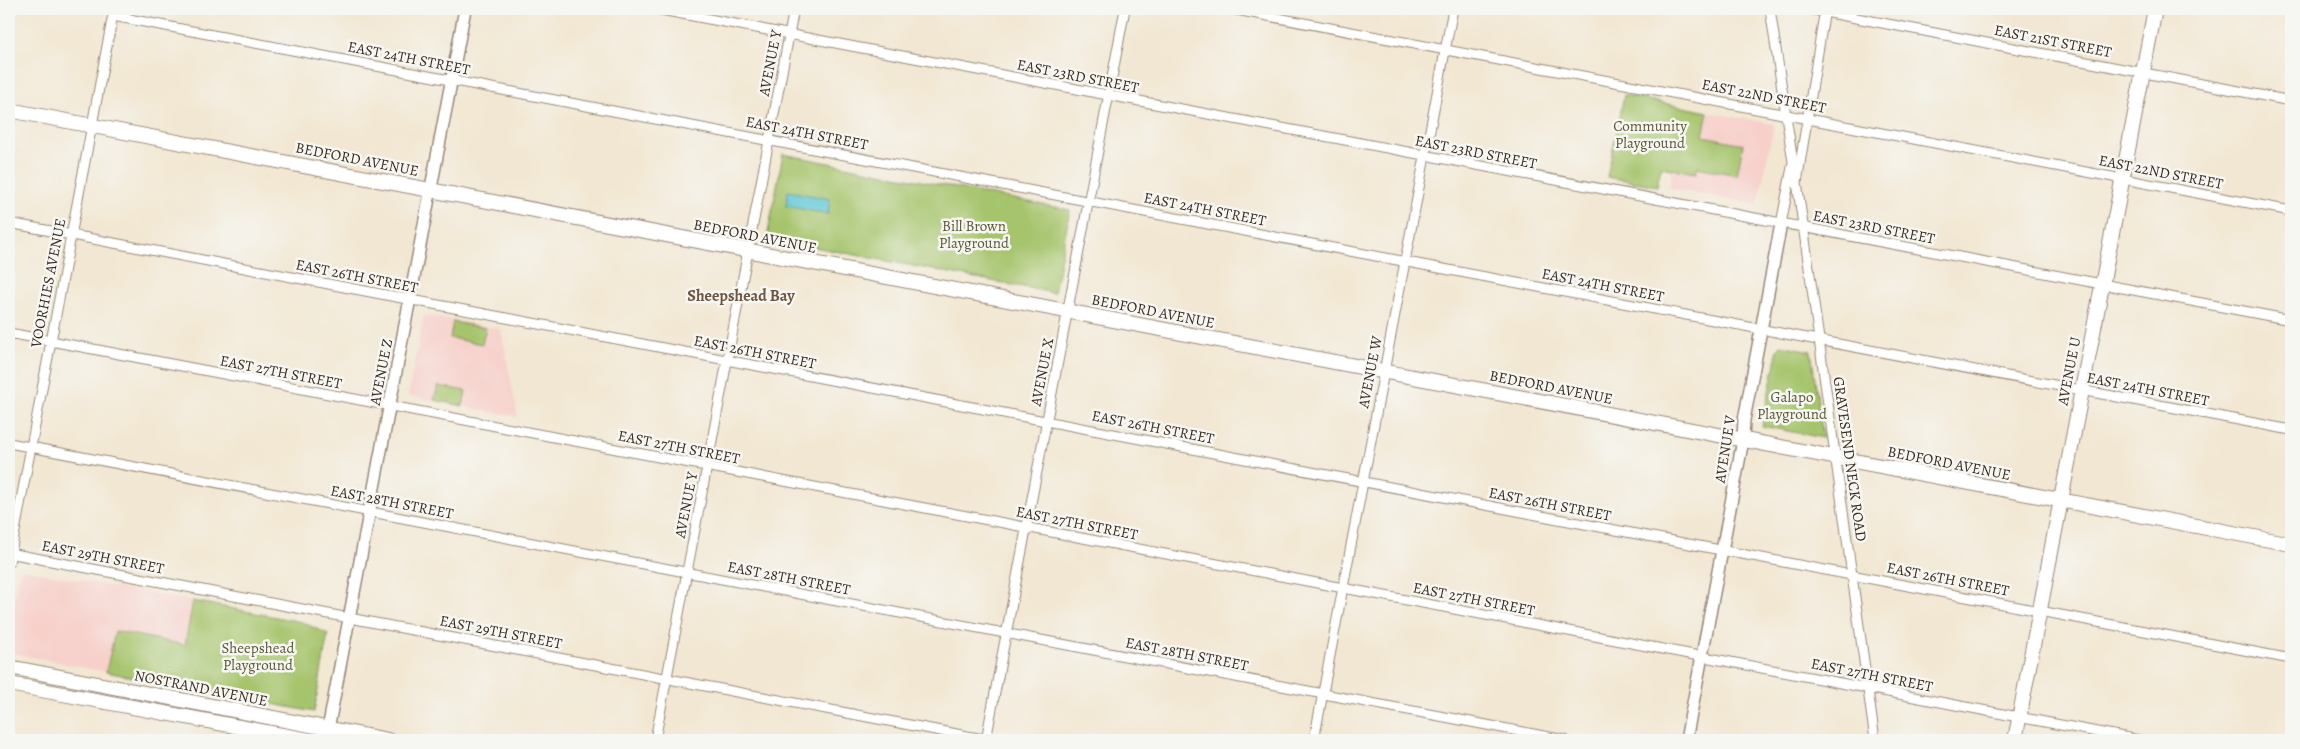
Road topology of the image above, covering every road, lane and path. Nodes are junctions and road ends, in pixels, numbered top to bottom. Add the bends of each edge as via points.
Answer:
1 (465, 9) edge
2 (656, 9) edge
3 (794, 9) edge
4 (1125, 9) edge
5 (1231, 9) edge
6 (1453, 9) edge
7 (1770, 9) edge
8 (1809, 9) edge
9 (2155, 9) edge
10 (1825, 10) edge
11 (114, 12) edge
12 (790, 34) junction
13 (1445, 50) junction
14 (2142, 72) junction
15 (452, 80) junction
16 (1108, 95) junction
17 (2291, 101) edge
18 (9, 110) edge
19 (1785, 114) junction
20 (1807, 118) junction
21 (92, 125) junction
22 (769, 140) junction
23 (1425, 156) junction
24 (2122, 178) junction
25 (430, 190) junction
26 (1088, 201) junction
27 (2291, 210) edge
28 (9, 223) edge
29 (1781, 224) junction
30 (1802, 228) junction
31 (71, 236) junction
32 (748, 251) junction
33 (1405, 262) junction
34 (2102, 284) junction
35 (410, 300) junction
36 (1067, 312) junction
37 (2291, 320) edge
38 (1762, 330) junction
39 (9, 333) edge
40 (1820, 341) junction
41 (51, 342) junction
42 (727, 361) junction
43 (1384, 372) junction
44 (2082, 390) junction
45 (390, 406) junction
46 (1046, 420) junction
47 (2291, 430) edge
48 (1743, 440) junction
49 (9, 444) edge
50 (31, 448) junction
51 (1836, 458) junction
52 (707, 467) junction
53 (1363, 482) junction
54 (2061, 500) junction
55 (369, 512) junction
56 (1026, 527) junction
57 (2291, 544) edge
58 (1722, 550) junction
59 (9, 557) edge
60 (687, 572) junction
61 (1852, 575) junction
62 (1343, 588) junction
63 (2040, 611) junction
64 (349, 617) junction
65 (1006, 633) junction
66 (1702, 656) junction
67 (2291, 659) edge
68 (9, 667) edge
69 (667, 678) junction
70 (9, 684) edge
71 (1868, 688) junction
72 (1322, 694) junction
73 (2019, 717) junction
74 (327, 735) edge
75 (309, 740) edge
76 (388, 740) edge
77 (655, 740) edge
78 (986, 740) edge
79 (1314, 740) edge
80 (1565, 740) edge
81 (1686, 740) edge
82 (1876, 740) edge
83 (2015, 740) edge
84 (2139, 740) edge

1 - 15 street, AVENUE Z
2 - 12 street, EAST 23RD STREET
3 - 12 street, AVENUE Y
4 - 16 street, AVENUE X
5 - 13 street, EAST 22ND STREET
6 - 13 street, AVENUE W
7 - 19 street
8 - 10 street, EAST 21ST STREET
9 - 14 main road, AVENUE U
10 - 14 street, EAST 21ST STREET
10 - 20 street
11 - 15 street, EAST 24TH STREET
11 - 21 street, VOORHIES AVENUE
12 - 16 street, EAST 23RD STREET
12 - 22 street, AVENUE Y
13 - 19 street, EAST 22ND STREET
13 - 23 street, AVENUE W
14 - 17 street, EAST 21ST STREET
14 - 24 main road, AVENUE U
15 - 22 street, EAST 24TH STREET
15 - 25 street, AVENUE Z
16 - 23 street, EAST 23RD STREET
16 - 26 street, AVENUE X
18 - 21 main road, BEDFORD AVENUE
19 - 20 street, EAST 22ND STREET
19 - 29 street, AVENUE V via 1794,162
20 - 24 street, EAST 22ND STREET
20 - 30 street, GRAVESEND NECK ROAD via 1797,182
21 - 25 main road, BEDFORD AVENUE
21 - 31 street, VOORHIES AVENUE
22 - 26 street, EAST 24TH STREET
22 - 32 street, AVENUE Y
23 - 29 street, EAST 23RD STREET
23 - 33 street, AVENUE W
24 - 27 street, EAST 22ND STREET
24 - 34 main road, AVENUE U
25 - 32 main road, BEDFORD AVENUE
25 - 35 street, AVENUE Z
26 - 33 street, EAST 24TH STREET
26 - 36 street, AVENUE X
28 - 31 street, EAST 26TH STREET
29 - 30 street, EAST 23RD STREET
29 - 38 street, AVENUE V
30 - 34 street, EAST 23RD STREET
30 - 40 street, GRAVESEND NECK ROAD
31 - 35 street, EAST 26TH STREET
31 - 41 street, VOORHIES AVENUE
32 - 36 main road, BEDFORD AVENUE
32 - 42 street, AVENUE Y
33 - 38 street, EAST 24TH STREET
33 - 43 street, AVENUE W
34 - 37 street, EAST 23RD STREET
34 - 44 main road, AVENUE U
35 - 42 street, EAST 26TH STREET
35 - 45 street, AVENUE Z
36 - 43 main road, BEDFORD AVENUE
36 - 46 street, AVENUE X
38 - 40 street, EAST 24TH STREET
38 - 48 street, AVENUE V
39 - 41 street, EAST 27TH STREET
40 - 44 street, EAST 24TH STREET
40 - 51 street, GRAVESEND NECK ROAD
41 - 45 street, EAST 27TH STREET
41 - 50 street, VOORHIES AVENUE
42 - 46 street, EAST 26TH STREET
42 - 52 street, AVENUE Y
43 - 48 main road, BEDFORD AVENUE
43 - 53 street, AVENUE W
44 - 47 street, EAST 24TH STREET
44 - 54 main road, AVENUE U
45 - 52 street, EAST 27TH STREET
45 - 55 street, AVENUE Z
46 - 53 street, EAST 26TH STREET
46 - 56 street, AVENUE X
48 - 51 main road, BEDFORD AVENUE
48 - 58 street, AVENUE V
49 - 50 street, EAST 28TH STREET
50 - 55 street, EAST 28TH STREET
50 - 59 street, VOORHIES AVENUE
51 - 54 main road, BEDFORD AVENUE
51 - 61 street, GRAVESEND NECK ROAD
52 - 56 street, EAST 27TH STREET
52 - 60 street, AVENUE Y
53 - 58 street, EAST 26TH STREET
53 - 62 street, AVENUE W
54 - 57 main road, BEDFORD AVENUE
54 - 63 main road, AVENUE U
55 - 60 street, EAST 28TH STREET
55 - 64 street, AVENUE Z
56 - 62 street, EAST 27TH STREET
56 - 65 street, AVENUE X
58 - 61 street, EAST 26TH STREET
58 - 66 street, AVENUE V
59 - 64 street, EAST 29TH STREET
60 - 65 street, EAST 28TH STREET
60 - 69 street, AVENUE Y
61 - 63 street, EAST 26TH STREET
61 - 71 street, GRAVESEND NECK ROAD
62 - 66 street, EAST 27TH STREET
62 - 72 street, AVENUE W
63 - 67 street, EAST 26TH STREET
63 - 73 main road, AVENUE U
64 - 69 street, EAST 29TH STREET
64 - 74 street, AVENUE Z
65 - 72 street, EAST 28TH STREET
65 - 78 street, AVENUE X
66 - 71 street, EAST 27TH STREET
66 - 81 street, AVENUE V
68 - 74 main road, NOSTRAND AVENUE
69 - 77 street, AVENUE Y
69 - 78 street, EAST 29TH STREET
70 - 75 main road, NOSTRAND AVENUE
71 - 73 street, EAST 27TH STREET
71 - 82 street, GRAVESEND NECK ROAD
72 - 79 street, AVENUE W
72 - 80 street, EAST 28TH STREET
73 - 83 main road, AVENUE U
73 - 84 street, EAST 27TH STREET
74 - 76 main road, NOSTRAND AVENUE

